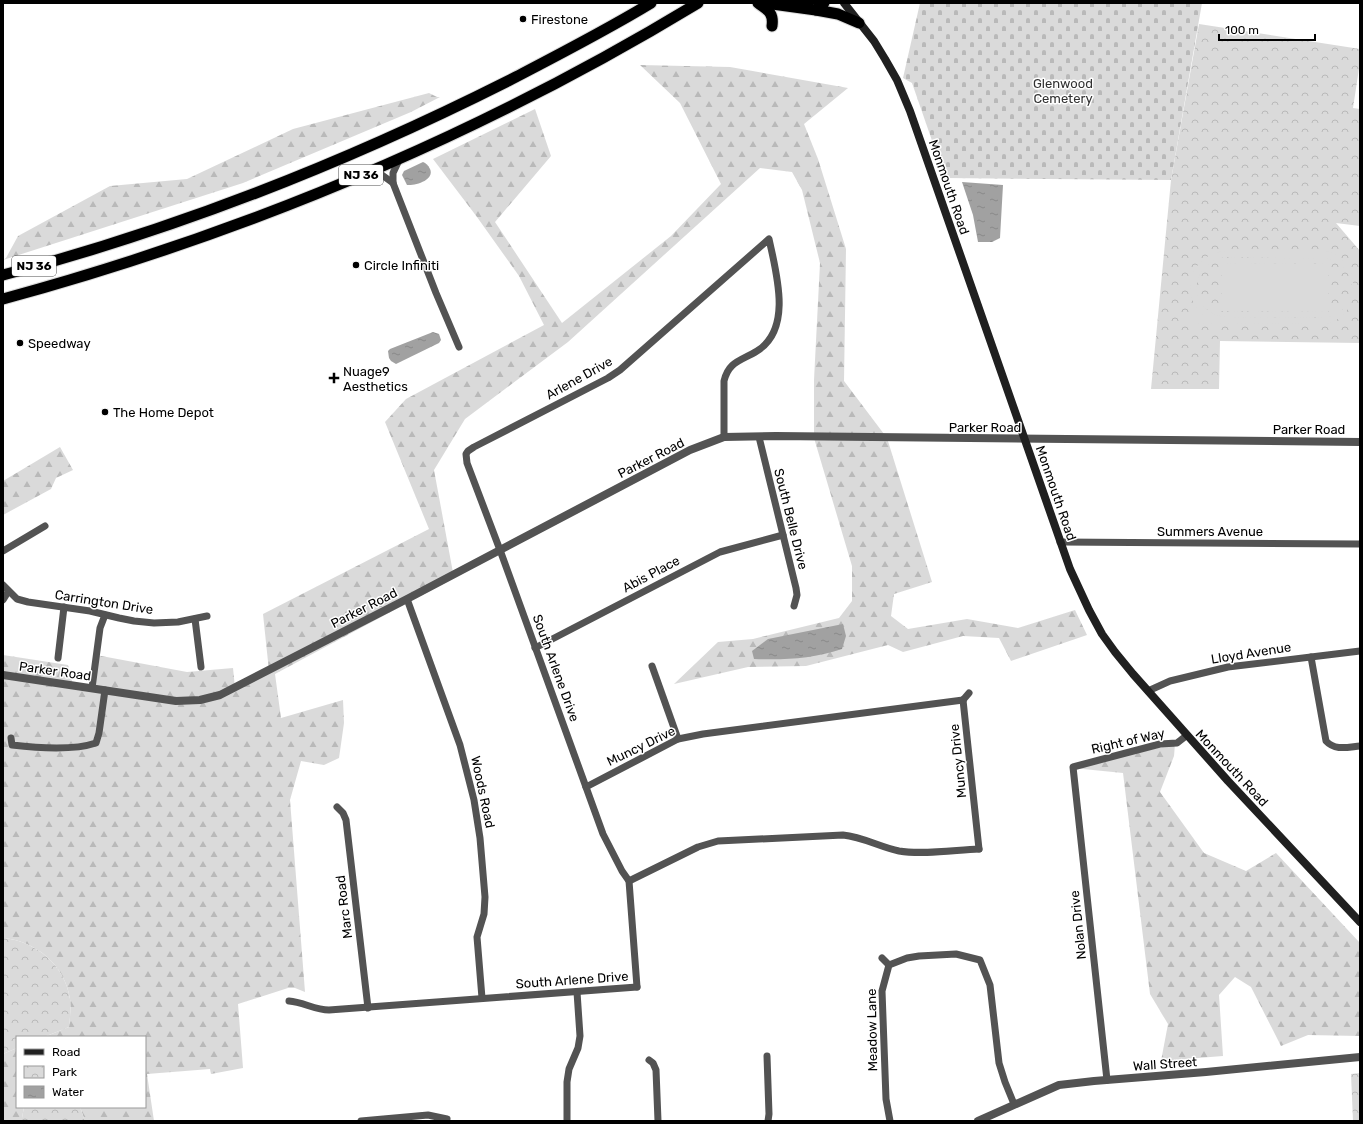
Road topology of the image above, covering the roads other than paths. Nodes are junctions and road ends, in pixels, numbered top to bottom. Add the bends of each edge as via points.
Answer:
1 (651, 3) edge
2 (706, 3) edge
3 (758, 3) edge
4 (765, 3) edge
5 (844, 3) edge
6 (696, 4) edge
7 (820, 7) edge
8 (859, 23) junction
9 (772, 26) dead end
10 (400, 157) junction
11 (368, 171) junction
12 (392, 183) junction
13 (3, 275) edge
14 (3, 299) edge
15 (459, 347) dead end
16 (724, 437) junction
17 (759, 437) junction
18 (1024, 439) junction
19 (1360, 442) edge
20 (45, 526) dead end
21 (782, 535) junction
22 (1060, 542) junction
23 (1360, 544) edge
24 (500, 550) junction
25 (3, 551) edge
26 (3, 585) edge
27 (8, 592) junction
28 (407, 599) junction
29 (3, 600) edge
30 (794, 606) dead end
31 (64, 607) junction
32 (104, 615) junction
33 (207, 616) dead end
34 (195, 619) junction
35 (535, 648) junction
36 (1360, 651) edge
37 (1311, 657) junction
38 (58, 658) dead end
39 (652, 666) dead end
40 (201, 668) dead end
41 (3, 675) edge
42 (92, 688) junction
43 (105, 690) junction
44 (1148, 691) junction
45 (969, 693) dead end
46 (963, 700) junction
47 (1186, 736) junction
48 (11, 738) dead end
49 (678, 739) junction
50 (1360, 746) edge
51 (1073, 767) joint
52 (586, 787) junction
53 (337, 807) dead end
54 (979, 849) junction
55 (986, 854) dead end
56 (630, 881) junction
57 (1360, 922) edge
58 (986, 954) dead end
59 (882, 958) dead end
60 (980, 960) junction
61 (890, 965) junction
62 (637, 987) junction
63 (577, 992) junction
64 (644, 992) dead end
65 (482, 998) junction
66 (288, 1002) dead end
67 (368, 1008) junction
68 (767, 1056) dead end
69 (1360, 1057) edge
70 (649, 1060) dead end
71 (1107, 1080) junction
72 (1014, 1104) junction
73 (447, 1120) dead end
74 (361, 1121) edge
75 (567, 1121) edge
76 (658, 1121) edge
77 (768, 1121) edge
78 (890, 1121) edge
79 (978, 1121) edge

1 - 13 highway, NJ 36 via 530,70 382,141 188,218
2 - 6 highway
3 - 9 highway via 771,15
4 - 7 highway
5 - 8 main road, Monmouth Road
6 - 10 highway, NJ 36 via 551,85 450,136
7 - 8 highway
8 - 18 main road, Monmouth Road via 885,59 910,111
10 - 11 highway, NJ 36
10 - 12 street
11 - 12 street via 382,175
11 - 14 highway, NJ 36 via 245,222 147,256
12 - 15 street
16 - 17 street, Parker Road
16 - 24 street, Parker Road via 690,450
16 - 24 street, Arlene Drive via 726,373 736,362 756,352 772,335 777,322 779,294 769,239 620,370 468,451 467,463
17 - 18 street, Parker Road
17 - 21 street, South Belle Drive
18 - 19 street, Parker Road
18 - 22 main road, Monmouth Road
20 - 25 street
21 - 30 street, South Belle Drive via 796,588
21 - 35 street, Abis Place via 720,552
22 - 23 street, Summers Avenue
22 - 44 main road, Monmouth Road via 1077,586 1102,634
24 - 28 street, Parker Road
24 - 35 street, South Arlene Drive
26 - 27 street, Carrington Drive
27 - 29 street
27 - 31 street, Carrington Drive via 17,599 28,602
28 - 43 street, Parker Road via 211,698 176,701
28 - 65 street, Woods Road via 460,745 474,800 485,897 484,914 477,937
31 - 32 street, Carrington Drive
31 - 38 street
32 - 34 street, Carrington Drive via 154,623
32 - 42 street
33 - 34 street, Carrington Drive
34 - 40 street
35 - 52 street, South Arlene Drive
36 - 37 street, Lloyd Avenue
37 - 44 street, Lloyd Avenue via 1216,670 1170,681
37 - 50 street via 1326,741 1338,748
39 - 49 street
41 - 42 street, Parker Road
42 - 43 street, Parker Road
43 - 48 street via 100,733 96,743 86,746 30,747 12,745
44 - 47 main road, Monmouth Road
45 - 46 street
46 - 49 street, Muncy Drive
46 - 54 street, Muncy Drive
47 - 51 street, Right of Way via 1177,742 1160,744
47 - 57 main road, Monmouth Road
49 - 52 street, Muncy Drive
51 - 71 street, Nolan Drive
52 - 56 street, South Arlene Drive via 603,834
53 - 67 street, Marc Road via 346,820
54 - 55 street
54 - 56 street via 906,852 858,837 843,836 718,841 698,846
56 - 62 street, South Arlene Drive
58 - 60 street
59 - 61 street
60 - 61 street via 956,954 919,956
60 - 72 street via 990,985 999,1063
61 - 78 street, Meadow Lane via 882,991 886,1099
62 - 63 street, South Arlene Drive
62 - 64 street
63 - 65 street, South Arlene Drive
63 - 75 street via 580,1036 567,1082
65 - 67 street, South Arlene Drive
66 - 67 street, South Arlene Drive via 325,1010
68 - 77 street
69 - 71 street, Wall Street
70 - 76 street via 656,1070
71 - 72 street, Wall Street via 1059,1085
72 - 79 street, Wall Street
73 - 74 street via 428,1115

